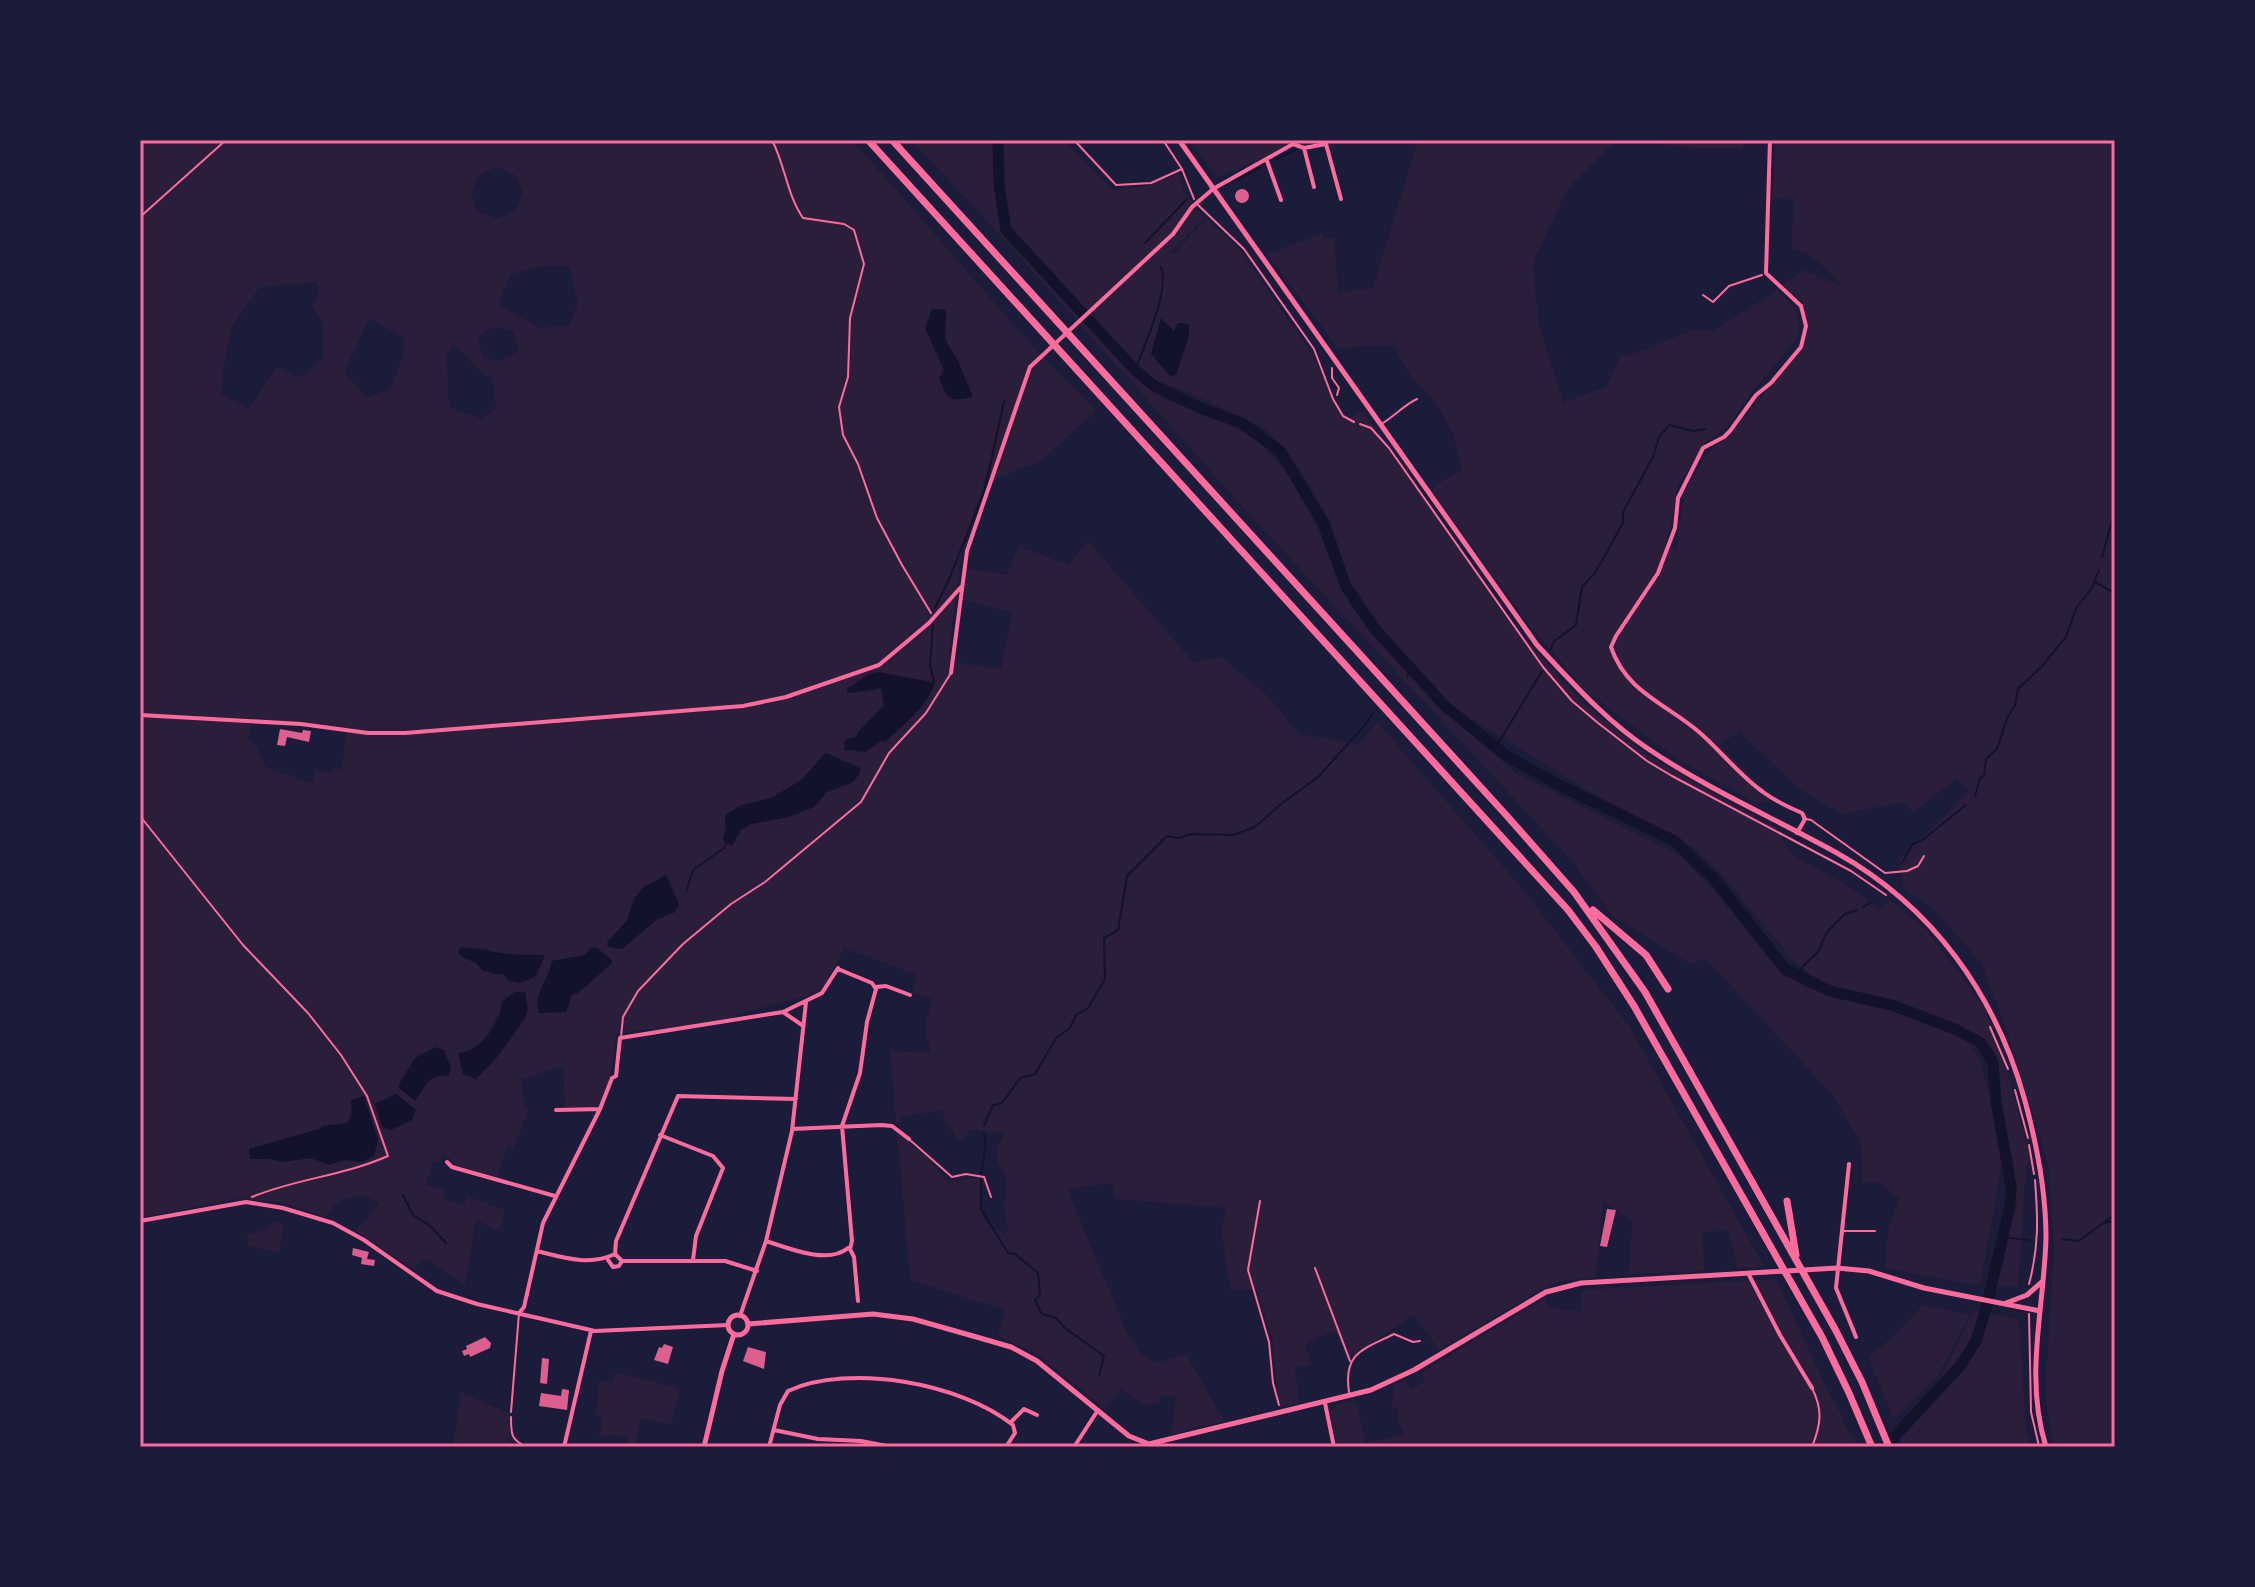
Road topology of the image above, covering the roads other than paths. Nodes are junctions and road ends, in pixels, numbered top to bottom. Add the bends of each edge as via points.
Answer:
1 (868, 140) edge
2 (892, 140) edge
3 (1179, 140) edge
4 (1770, 140) edge
5 (1293, 142) edge
6 (1304, 148) junction
7 (1267, 160) junction
8 (1314, 187) dead end
9 (1213, 189) junction
10 (1341, 199) dead end
11 (1281, 200) dead end
12 (1196, 203) junction
13 (1417, 399) dead end
14 (1354, 422) road end
15 (1379, 426) junction
16 (961, 587) junction
17 (951, 673) joint
18 (140, 715) edge
19 (1805, 819) junction
20 (1797, 833) junction
21 (1924, 856) dead end
22 (1574, 892) junction
23 (875, 987) junction
24 (1668, 989) dead end
25 (910, 995) dead end
26 (806, 1002) junction
27 (783, 1012) junction
28 (802, 1025) junction
29 (620, 1038) junction
30 (796, 1099) junction
31 (600, 1109) junction
32 (556, 1110) dead end
33 (842, 1126) junction
34 (792, 1129) junction
35 (660, 1135) junction
36 (909, 1139) joint
37 (447, 1162) dead end
38 (1849, 1164) dead end
39 (555, 1196) junction
40 (991, 1197) dead end
41 (1787, 1201) dead end
42 (140, 1221) edge
43 (1842, 1231) junction
44 (1875, 1231) dead end
45 (766, 1241) junction
46 (850, 1246) junction
47 (537, 1251) junction
48 (615, 1254) junction
49 (608, 1260) junction
50 (693, 1260) junction
51 (622, 1261) junction
52 (1797, 1261) junction
53 (1315, 1268) dead end
54 (1837, 1268) junction
55 (757, 1271) junction
56 (1748, 1273) junction
57 (2043, 1281) junction
58 (858, 1301) dead end
59 (2005, 1304) junction
60 (2040, 1311) junction
61 (519, 1313) junction
62 (740, 1316) junction
63 (748, 1324) junction
64 (728, 1325) junction
65 (591, 1331) junction
66 (734, 1334) junction
67 (1856, 1337) dead end
68 (1420, 1341) dead end
69 (1351, 1362) junction
70 (1812, 1388) joint
71 (1350, 1397) junction
72 (1325, 1403) junction
73 (1098, 1410) junction
74 (511, 1412) road end
75 (1037, 1415) dead end
76 (1011, 1423) junction
77 (774, 1430) junction
78 (564, 1447) edge
79 (704, 1447) edge
80 (769, 1447) edge
81 (892, 1447) edge
82 (1006, 1447) edge
83 (1074, 1447) edge
84 (1334, 1447) edge
85 (1812, 1447) edge
86 (1872, 1447) edge
87 (1889, 1447) edge
88 (2046, 1447) edge

1 - 86 highway via 1568,910 1634,1006 1822,1337
2 - 22 highway
3 - 9 main road
4 - 19 street via 1766,273 1801,306 1806,326 1801,347 1730,431 1703,448 1678,498 1675,528 1658,573 1611,647 1631,683 1688,722 1761,791
5 - 6 street
5 - 7 street
6 - 8 street
6 - 10 street via 1326,144
7 - 9 street
7 - 11 street
9 - 12 street
9 - 15 main road
12 - 14 lane via 1244,249 1314,349 1343,416
12 - 16 street via 1173,234 1030,367 973,529
13 - 15 lane
15 - 20 main road via 1537,645 1598,710 1671,764
16 - 17 street
16 - 18 street via 879,665 743,706 405,733
17 - 29 lane via 926,713 889,753 861,802 683,944 638,991 623,1017
19 - 20 street
19 - 21 lane via 1885,873 1907,871
20 - 57 main road via 1857,866 1910,905 1947,944 1981,994 2014,1067 2036,1147 2044,1202
22 - 24 highway via 1646,955
22 - 52 highway via 1645,992
23 - 25 street
23 - 26 street via 838,968 828,988
23 - 33 street via 860,1073
26 - 27 street
26 - 28 street
27 - 28 street
27 - 29 street
28 - 30 street
29 - 31 street via 616,1076
30 - 34 street
30 - 35 street via 678,1096
31 - 32 street
31 - 39 street
33 - 34 street
33 - 36 street via 892,1126
33 - 46 street
34 - 45 street
35 - 48 street
35 - 50 street via 713,1156 723,1168 696,1236
36 - 40 lane via 952,1177 984,1177
37 - 39 street
38 - 43 street
39 - 47 street
41 - 52 highway
42 - 61 street via 246,1202 283,1208 333,1223 437,1291
43 - 44 lane
43 - 54 street
45 - 46 street via 813,1254 841,1253
45 - 55 street
46 - 58 street
47 - 49 street via 574,1260
47 - 61 street
48 - 49 street
48 - 51 street
49 - 51 street via 613,1267
50 - 51 street
50 - 55 street via 725,1261
52 - 87 highway
53 - 69 lane
54 - 56 main road
54 - 59 main road
54 - 67 street via 1838,1297
55 - 62 street
56 - 70 street
56 - 71 main road via 1556,1288 1414,1370
57 - 59 main road
57 - 60 main road
59 - 60 main road
60 - 88 main road via 2034,1388
61 - 65 street
61 - 74 lane
62 - 63 main road
62 - 64 main road
63 - 66 main road via 742,1334
63 - 73 main road via 859,1314 913,1319 1023,1353
64 - 65 street
64 - 66 main road
65 - 78 street
66 - 79 main road
68 - 69 lane via 1394,1334 1362,1349
69 - 71 lane
70 - 85 lane via 1822,1412
71 - 72 main road
72 - 73 main road via 1149,1444 1129,1436
72 - 84 street
73 - 83 street
75 - 76 street via 1024,1409
76 - 77 street via 928,1387 864,1379 788,1391
76 - 82 street via 1015,1433
77 - 80 street
77 - 81 street

